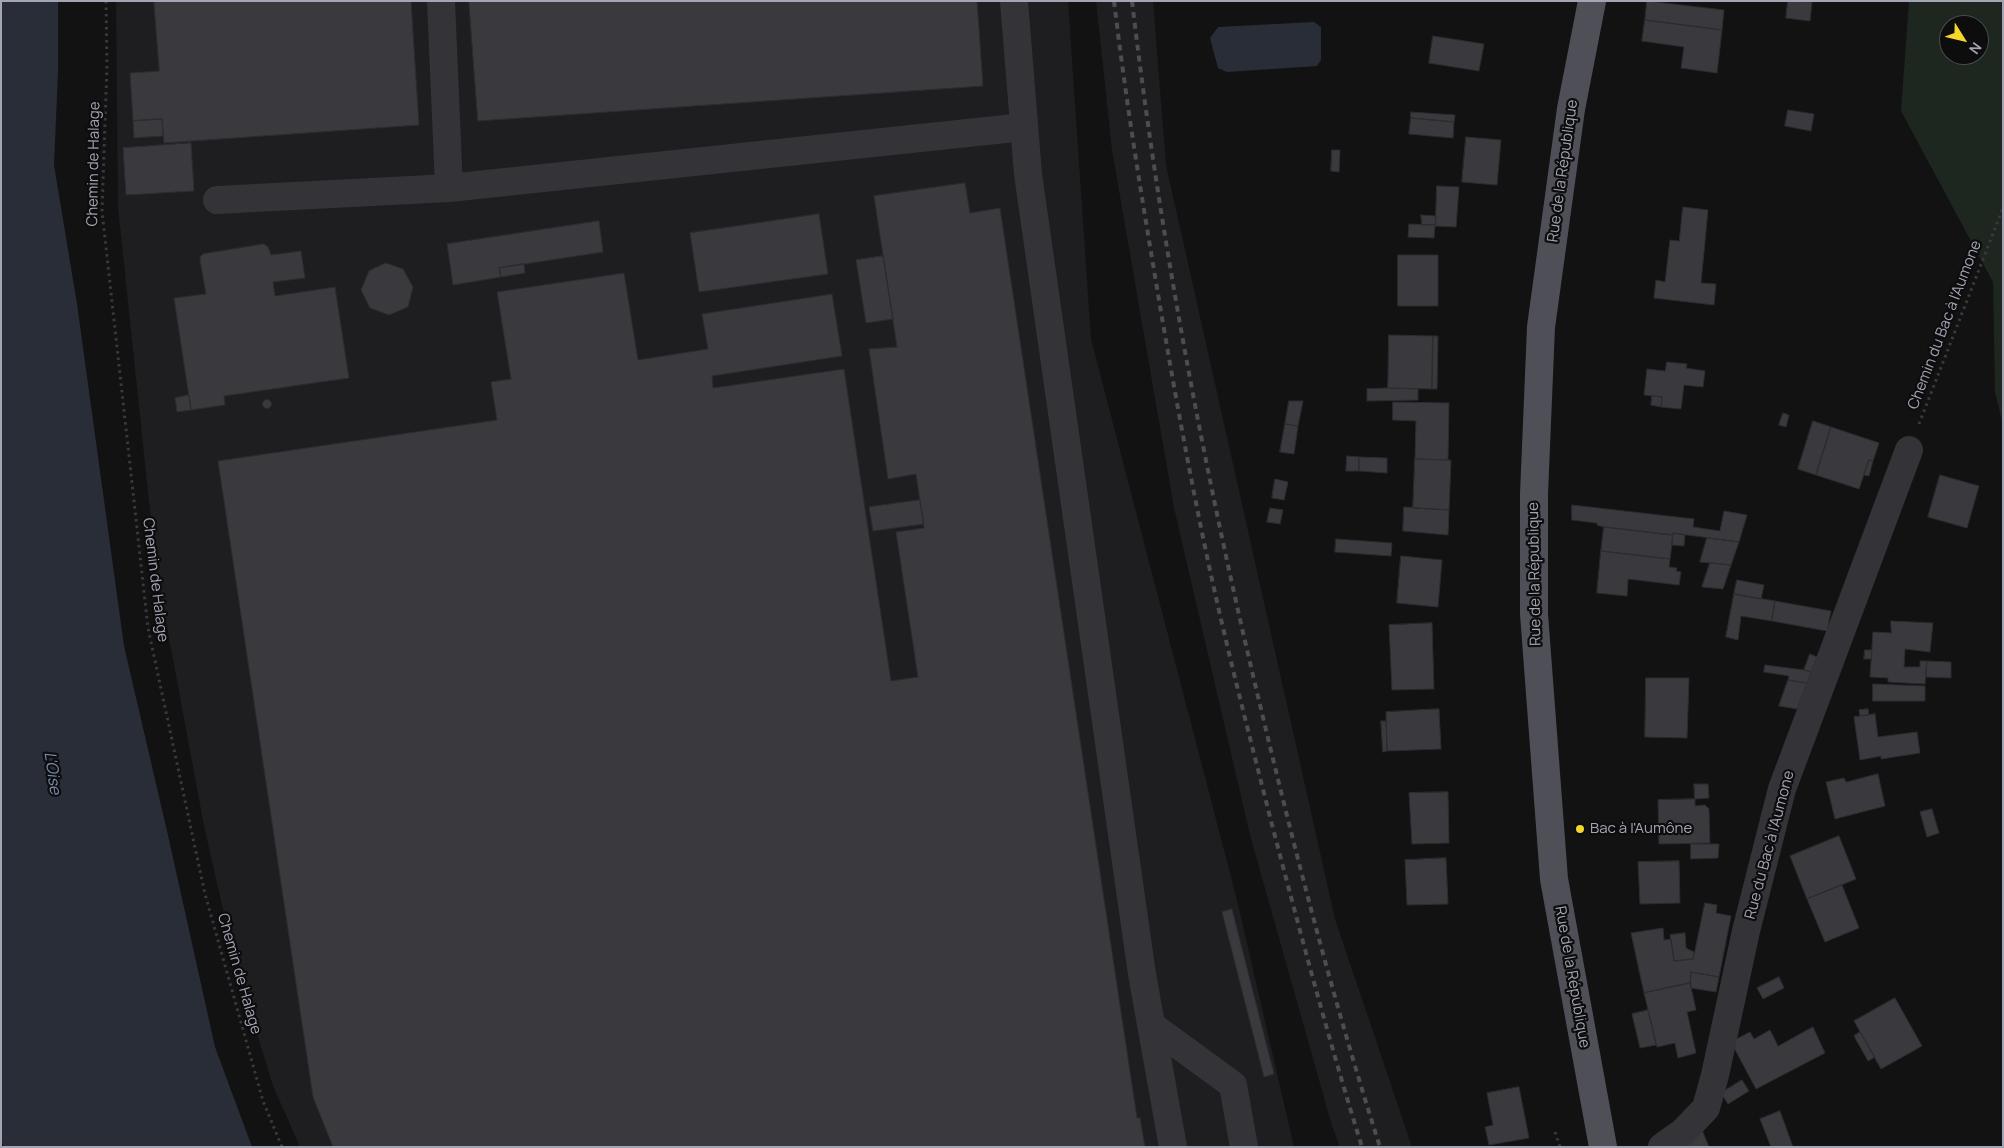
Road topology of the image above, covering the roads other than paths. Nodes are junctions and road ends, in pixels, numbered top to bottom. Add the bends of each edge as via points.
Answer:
1 (441, 1) edge
2 (1014, 1) edge
3 (1592, 1) edge
4 (1024, 127) junction
5 (448, 188) junction
6 (217, 200) dead end
7 (1909, 450) road end
8 (1151, 1025) junction
9 (1173, 1147) edge
10 (1244, 1147) edge
11 (1603, 1147) edge
12 (1662, 1147) edge

1 - 5 street
2 - 4 street
3 - 11 main road, Rue de la République via 1571,109 1541,327 1534,494 1534,614 1554,879
4 - 5 street
4 - 8 street via 1028,174
5 - 6 street
7 - 12 street, Rue du Bac à l'Aumone via 1782,790 1706,1108 1683,1132
8 - 9 street
8 - 10 street via 1233,1085

